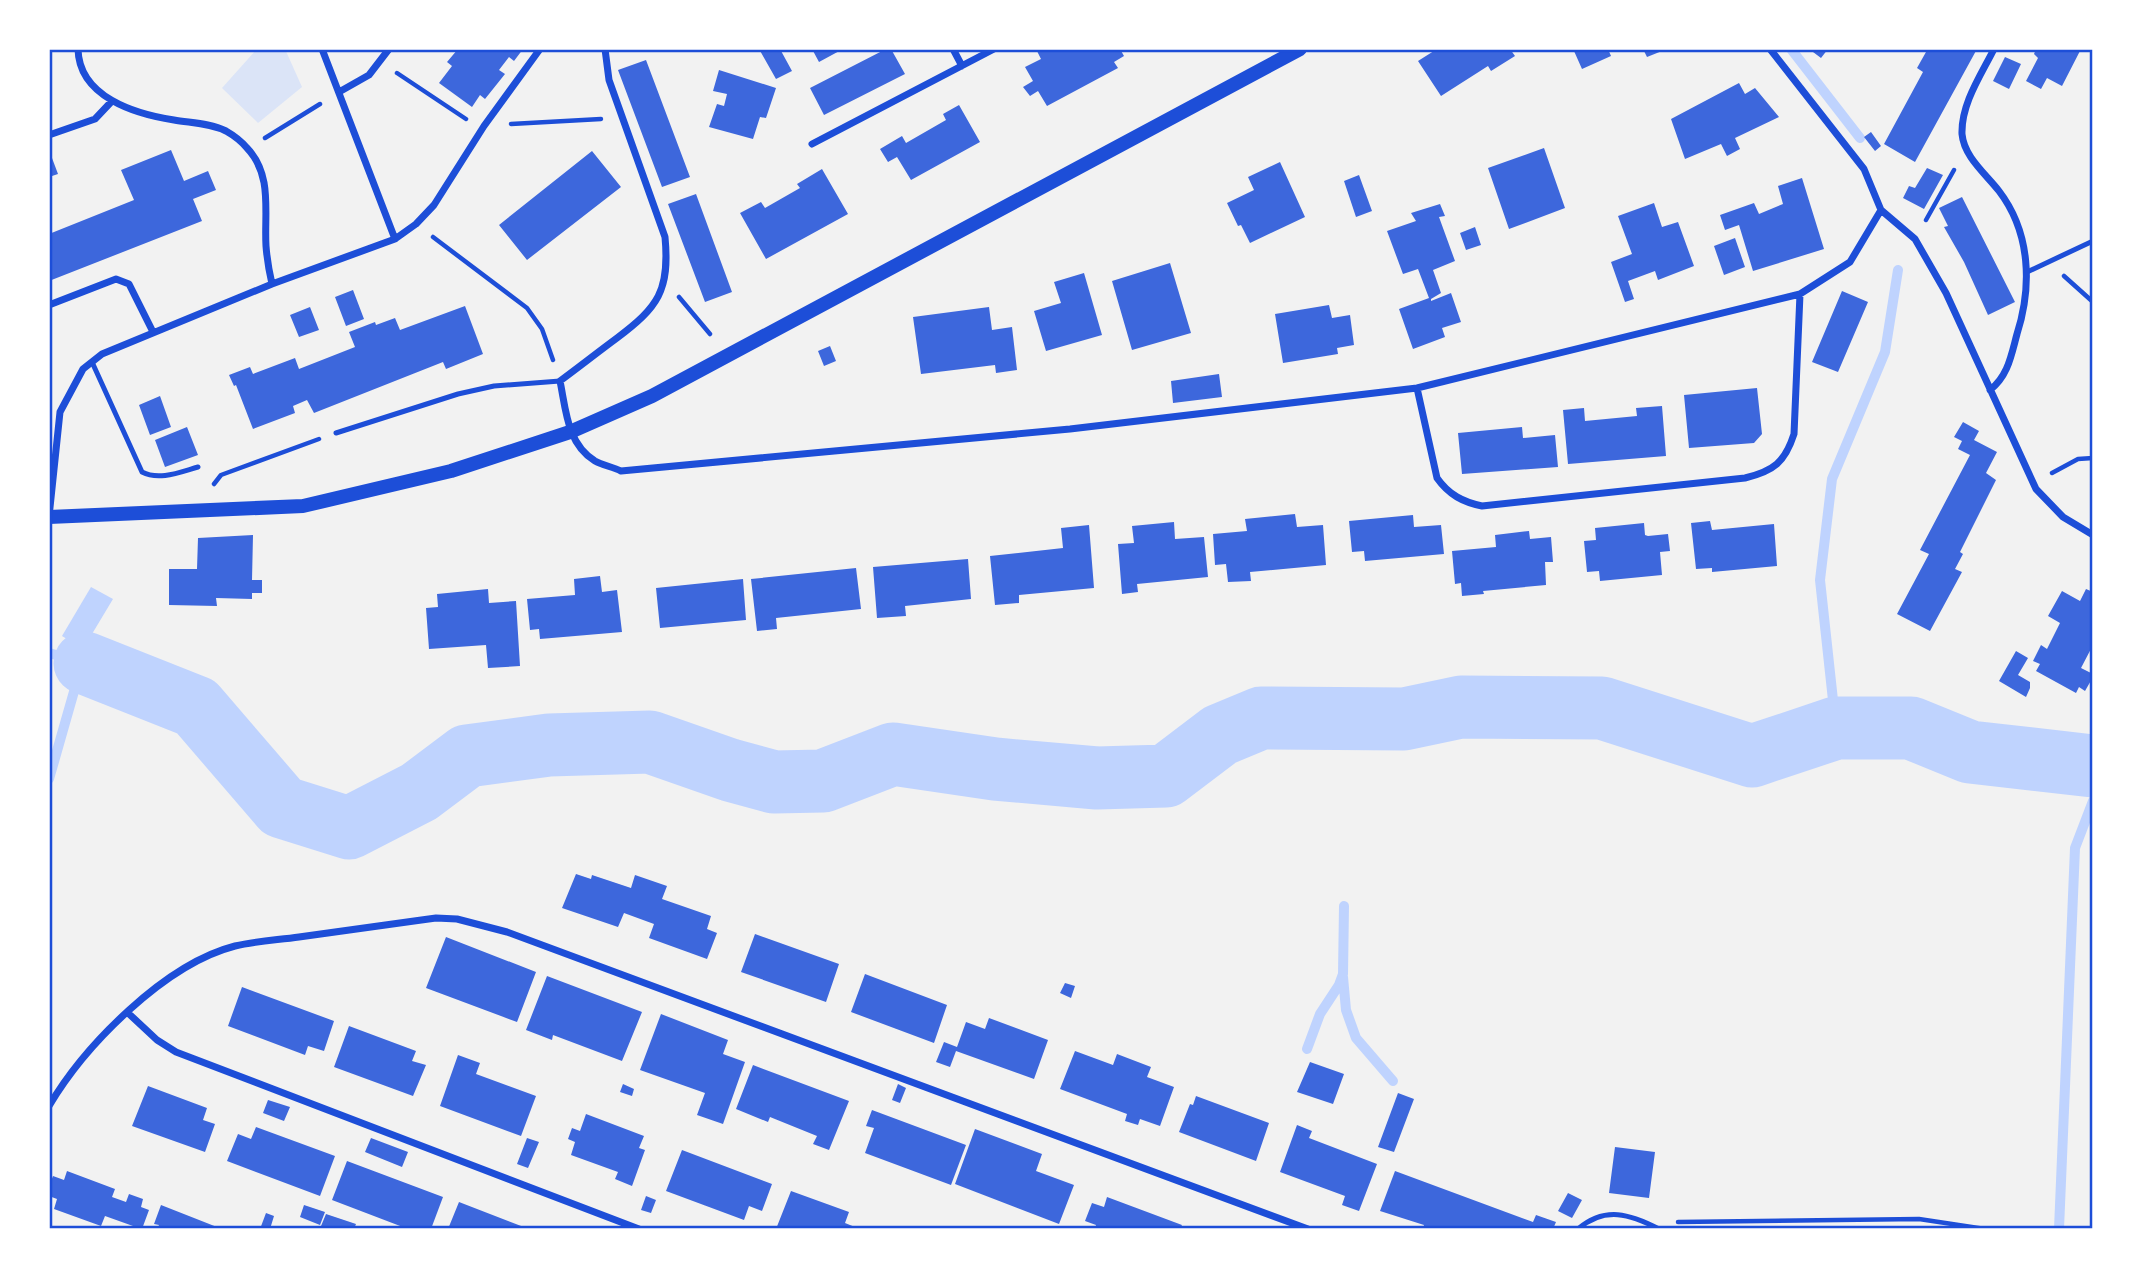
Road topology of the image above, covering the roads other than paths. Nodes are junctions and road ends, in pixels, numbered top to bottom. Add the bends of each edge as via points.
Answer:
1 (78, 49) edge
2 (322, 49) edge
3 (389, 49) edge
4 (540, 49) edge
5 (605, 49) edge
6 (953, 49) edge
7 (994, 49) edge
8 (1300, 49) edge
9 (1770, 49) edge
10 (1994, 49) edge
11 (962, 66) junction
12 (339, 92) junction
13 (112, 101) junction
14 (49, 135) edge
15 (812, 144) dead end
16 (1881, 209) junction
17 (395, 239) junction
18 (2093, 241) edge
19 (2027, 272) junction
20 (272, 284) junction
21 (1800, 295) junction
22 (49, 305) edge
23 (153, 332) junction
24 (92, 362) junction
25 (560, 381) junction
26 (1417, 388) junction
27 (1990, 390) junction
28 (570, 432) junction
29 (337, 433) road end
30 (198, 467) dead end
31 (49, 517) edge
32 (2093, 535) edge
33 (127, 1012) junction
34 (49, 1106) edge
35 (639, 1229) edge
36 (1308, 1229) edge
37 (1578, 1229) edge
38 (1659, 1229) edge

1 - 13 street via 82,71
2 - 12 street
3 - 12 street via 369,75
4 - 17 street via 434,205
5 - 25 street via 609,80 665,237 667,261 658,299 646,316
6 - 11 street
7 - 11 street
8 - 28 main road via 652,396
9 - 16 street via 1864,169
10 - 19 street via 1970,98 1962,135 1975,163 2013,216
11 - 15 street
12 - 17 street
13 - 14 street via 95,119
13 - 20 street via 150,115 206,124 227,132 248,149 260,168 266,192
16 - 21 street via 1850,262
16 - 27 street via 1915,239 1946,293
17 - 20 street
18 - 19 lane
19 - 27 street via 2026,307 2005,374
20 - 23 street
21 - 26 street
21 - 26 street via 1794,434 1788,454 1775,467 1745,478 1482,506 1464,502 1444,489 1437,478
22 - 23 street via 116,279 129,284
23 - 24 street
24 - 30 lane via 142,472 164,476
24 - 31 street via 83,369 60,412
25 - 28 street
25 - 29 lane via 458,394
26 - 28 street via 1070,429 621,471 595,461
27 - 32 street via 2036,489 2063,517
28 - 31 main road via 451,471 303,506
33 - 34 street via 92,1047
33 - 35 street via 176,1052
33 - 36 street via 163,983 234,946 436,918 457,919 507,932
37 - 38 lane via 1601,1214 1646,1222

